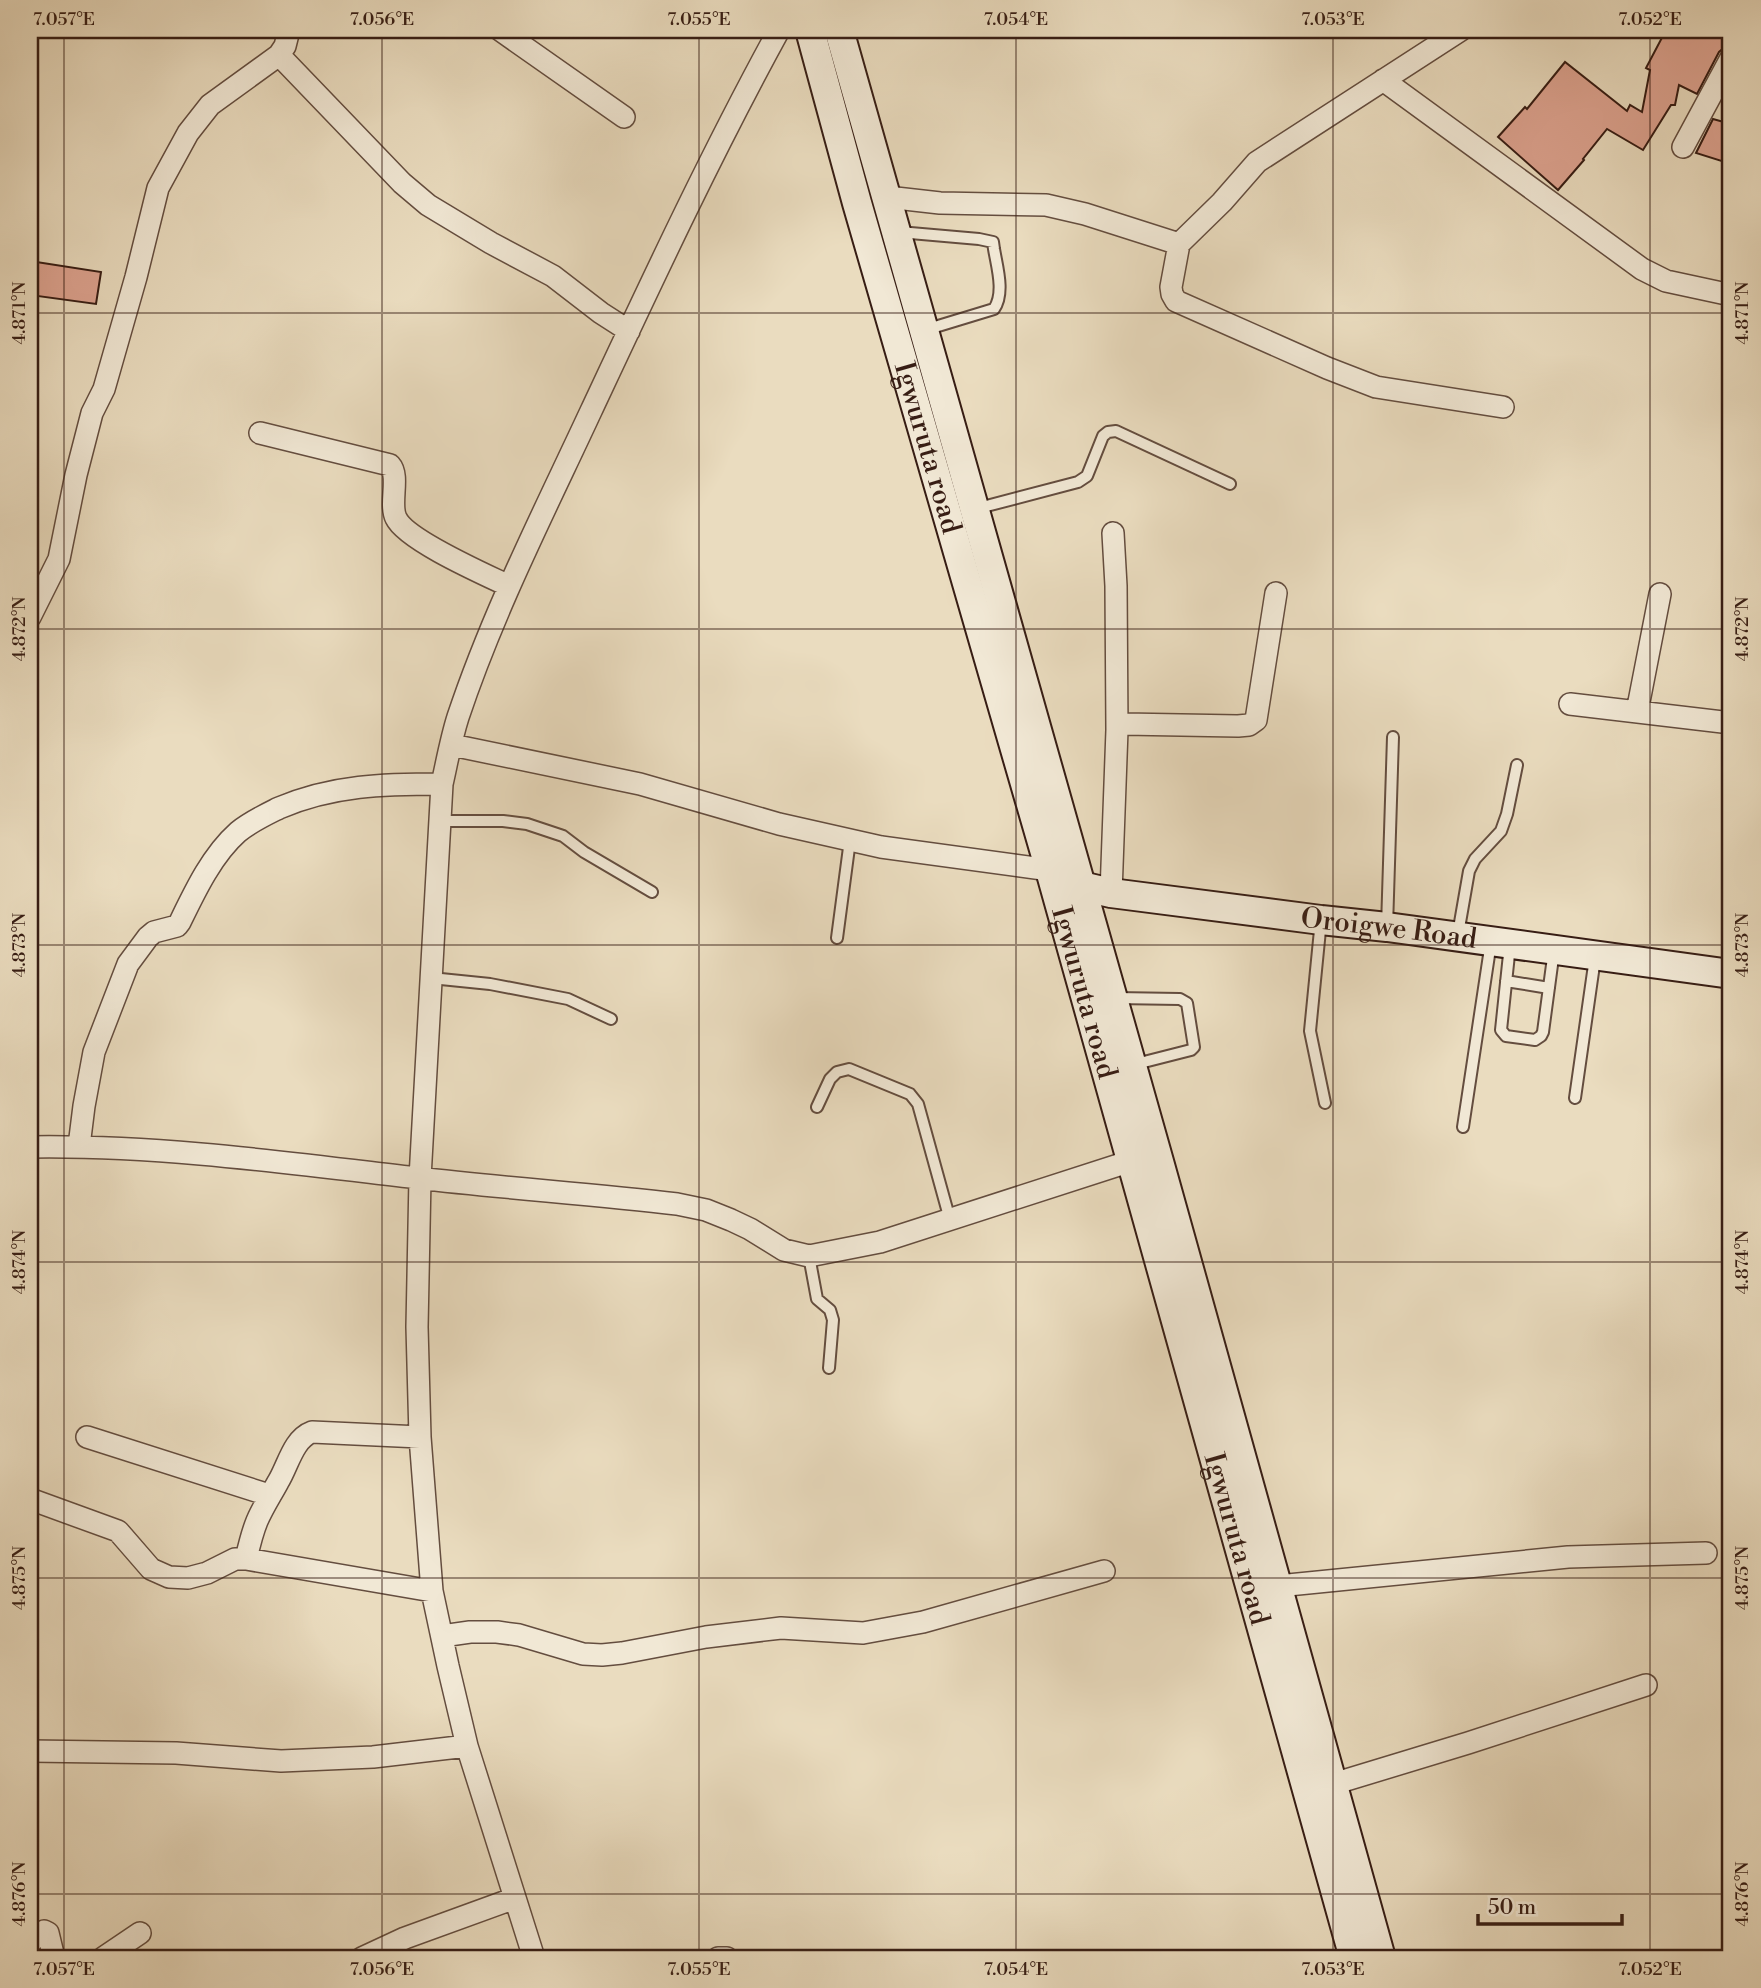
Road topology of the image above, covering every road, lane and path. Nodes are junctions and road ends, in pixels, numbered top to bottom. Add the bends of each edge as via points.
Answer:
1 (289, 30) edge
2 (500, 30) edge
3 (779, 30) edge
4 (810, 30) edge
5 (839, 30) edge
6 (1461, 30) edge
7 (279, 55) junction
8 (1731, 58) edge
9 (1383, 80) junction
10 (624, 117) dead end
11 (1683, 147) dead end
12 (887, 197) junction
13 (897, 232) junction
14 (1179, 244) junction
15 (1731, 295) edge
16 (925, 330) junction
17 (629, 331) junction
18 (1503, 407) dead end
19 (260, 433) dead end
20 (1230, 484) dead end
21 (975, 509) junction
22 (1113, 533) dead end
23 (509, 586) junction
24 (1276, 593) dead end
25 (1660, 594) dead end
26 (30, 617) edge
27 (1570, 704) dead end
28 (1637, 712) junction
29 (1731, 723) edge
30 (1117, 730) junction
31 (1393, 737) dead end
32 (452, 745) junction
33 (1517, 765) dead end
34 (442, 785) junction
35 (440, 821) junction
36 (850, 840) junction
37 (1050, 870) junction
38 (1081, 886) junction
39 (652, 892) dead end
40 (1111, 893) junction
41 (1321, 920) junction
42 (1387, 927) junction
43 (1458, 937) junction
44 (837, 938) dead end
45 (1501, 943) junction
46 (1554, 950) junction
47 (1596, 956) junction
48 (1731, 974) edge
49 (431, 978) junction
50 (1506, 981) junction
51 (1549, 988) junction
52 (1112, 998) junction
53 (611, 1019) dead end
54 (1132, 1065) junction
55 (1575, 1098) dead end
56 (1325, 1103) dead end
57 (817, 1107) dead end
58 (1463, 1127) dead end
59 (79, 1146) junction
60 (30, 1147) edge
61 (1132, 1161) junction
62 (420, 1178) junction
63 (950, 1220) junction
64 (808, 1256) junction
65 (829, 1368) dead end
66 (87, 1437) dead end
67 (420, 1437) junction
68 (269, 1495) junction
69 (30, 1499) edge
70 (1706, 1553) dead end
71 (246, 1559) junction
72 (1104, 1571) dead end
73 (1278, 1586) junction
74 (432, 1591) junction
75 (442, 1636) junction
76 (1646, 1685) dead end
77 (467, 1745) junction
78 (30, 1751) edge
79 (1333, 1784) junction
80 (515, 1898) junction
81 (32, 1932) edge
82 (139, 1933) dead end
83 (54, 1958) edge
84 (103, 1958) edge
85 (362, 1958) edge
86 (534, 1958) edge
87 (718, 1958) edge
88 (727, 1958) edge
89 (1354, 1958) edge
90 (1381, 1958) edge

1 - 7 street
2 - 10 street
3 - 17 street via 731,118
4 - 37 main road, Igwuruta road
5 - 12 main road, Igwuruta road
6 - 9 street
7 - 17 street via 428,205 553,276
7 - 26 street via 210,106 188,133 158,188 104,388 92,414 59,559
8 - 11 street
9 - 14 street via 1257,162
9 - 15 street via 1642,269 1666,281
12 - 13 main road, Igwuruta road
12 - 14 street via 1046,205
13 - 16 main road, Igwuruta road
13 - 16 lane via 979,239 993,242 995,249 1000,295 994,309
14 - 18 street via 1171,287 1176,301 1376,387
16 - 21 main road, Igwuruta road
17 - 23 street
19 - 23 street via 390,465 396,519 437,551
20 - 21 lane via 1116,431 1103,436 1087,476 1078,482
21 - 38 main road, Igwuruta road
22 - 30 street
23 - 32 street via 471,679
24 - 30 street via 1253,723 1124,724
25 - 28 street
27 - 28 street
28 - 29 street
30 - 40 street
31 - 42 lane
32 - 34 street
32 - 36 street via 640,784
33 - 43 lane via 1501,831 1469,871
34 - 35 street
34 - 59 street via 344,788 296,801 238,832 218,854 177,926 154,932 128,964 94,1052
35 - 39 lane via 503,821 563,836
35 - 49 street
36 - 37 street
36 - 44 lane
37 - 38 main road, Oroigwe Road
37 - 61 main road, Igwuruta road
38 - 40 main road, Oroigwe Road
38 - 52 main road, Igwuruta road
40 - 41 main road, Oroigwe Road
41 - 42 main road, Oroigwe Road
41 - 56 lane via 1310,1031
42 - 43 main road, Oroigwe Road
43 - 45 main road, Oroigwe Road
45 - 46 main road, Oroigwe Road
45 - 50 lane
45 - 58 lane
46 - 47 main road, Oroigwe Road
46 - 51 lane
47 - 48 main road, Oroigwe Road
47 - 55 lane
49 - 53 lane via 568,999
49 - 62 street
50 - 51 lane
50 - 51 lane via 1501,1031 1535,1040 1541,1037
52 - 54 main road, Igwuruta road
52 - 54 lane via 1180,999 1187,1003 1194,1047
54 - 73 main road, Igwuruta road
57 - 63 lane via 830,1079 849,1069 910,1094 918,1104
59 - 60 street
59 - 62 street via 267,1160
61 - 63 street
61 - 89 main road, Igwuruta road
62 - 64 street via 677,1204 706,1210 785,1250
62 - 67 street
63 - 64 street via 880,1242
64 - 65 lane via 817,1299 830,1310 833,1320
66 - 68 street
67 - 68 street via 305,1434
67 - 74 street
68 - 71 street
69 - 71 street via 118,1531 151,1569 169,1577 188,1578
70 - 73 street via 1568,1557
71 - 74 street
72 - 75 street via 923,1622 863,1633 781,1628 602,1655 497,1632
73 - 79 main road, Igwuruta road
74 - 75 street
75 - 77 street
76 - 79 street
77 - 78 street via 373,1757 281,1761 176,1753
77 - 80 street
79 - 90 main road, Igwuruta road
80 - 85 street
80 - 86 street
81 - 83 street via 48,1933
82 - 84 street
87 - 88 street

